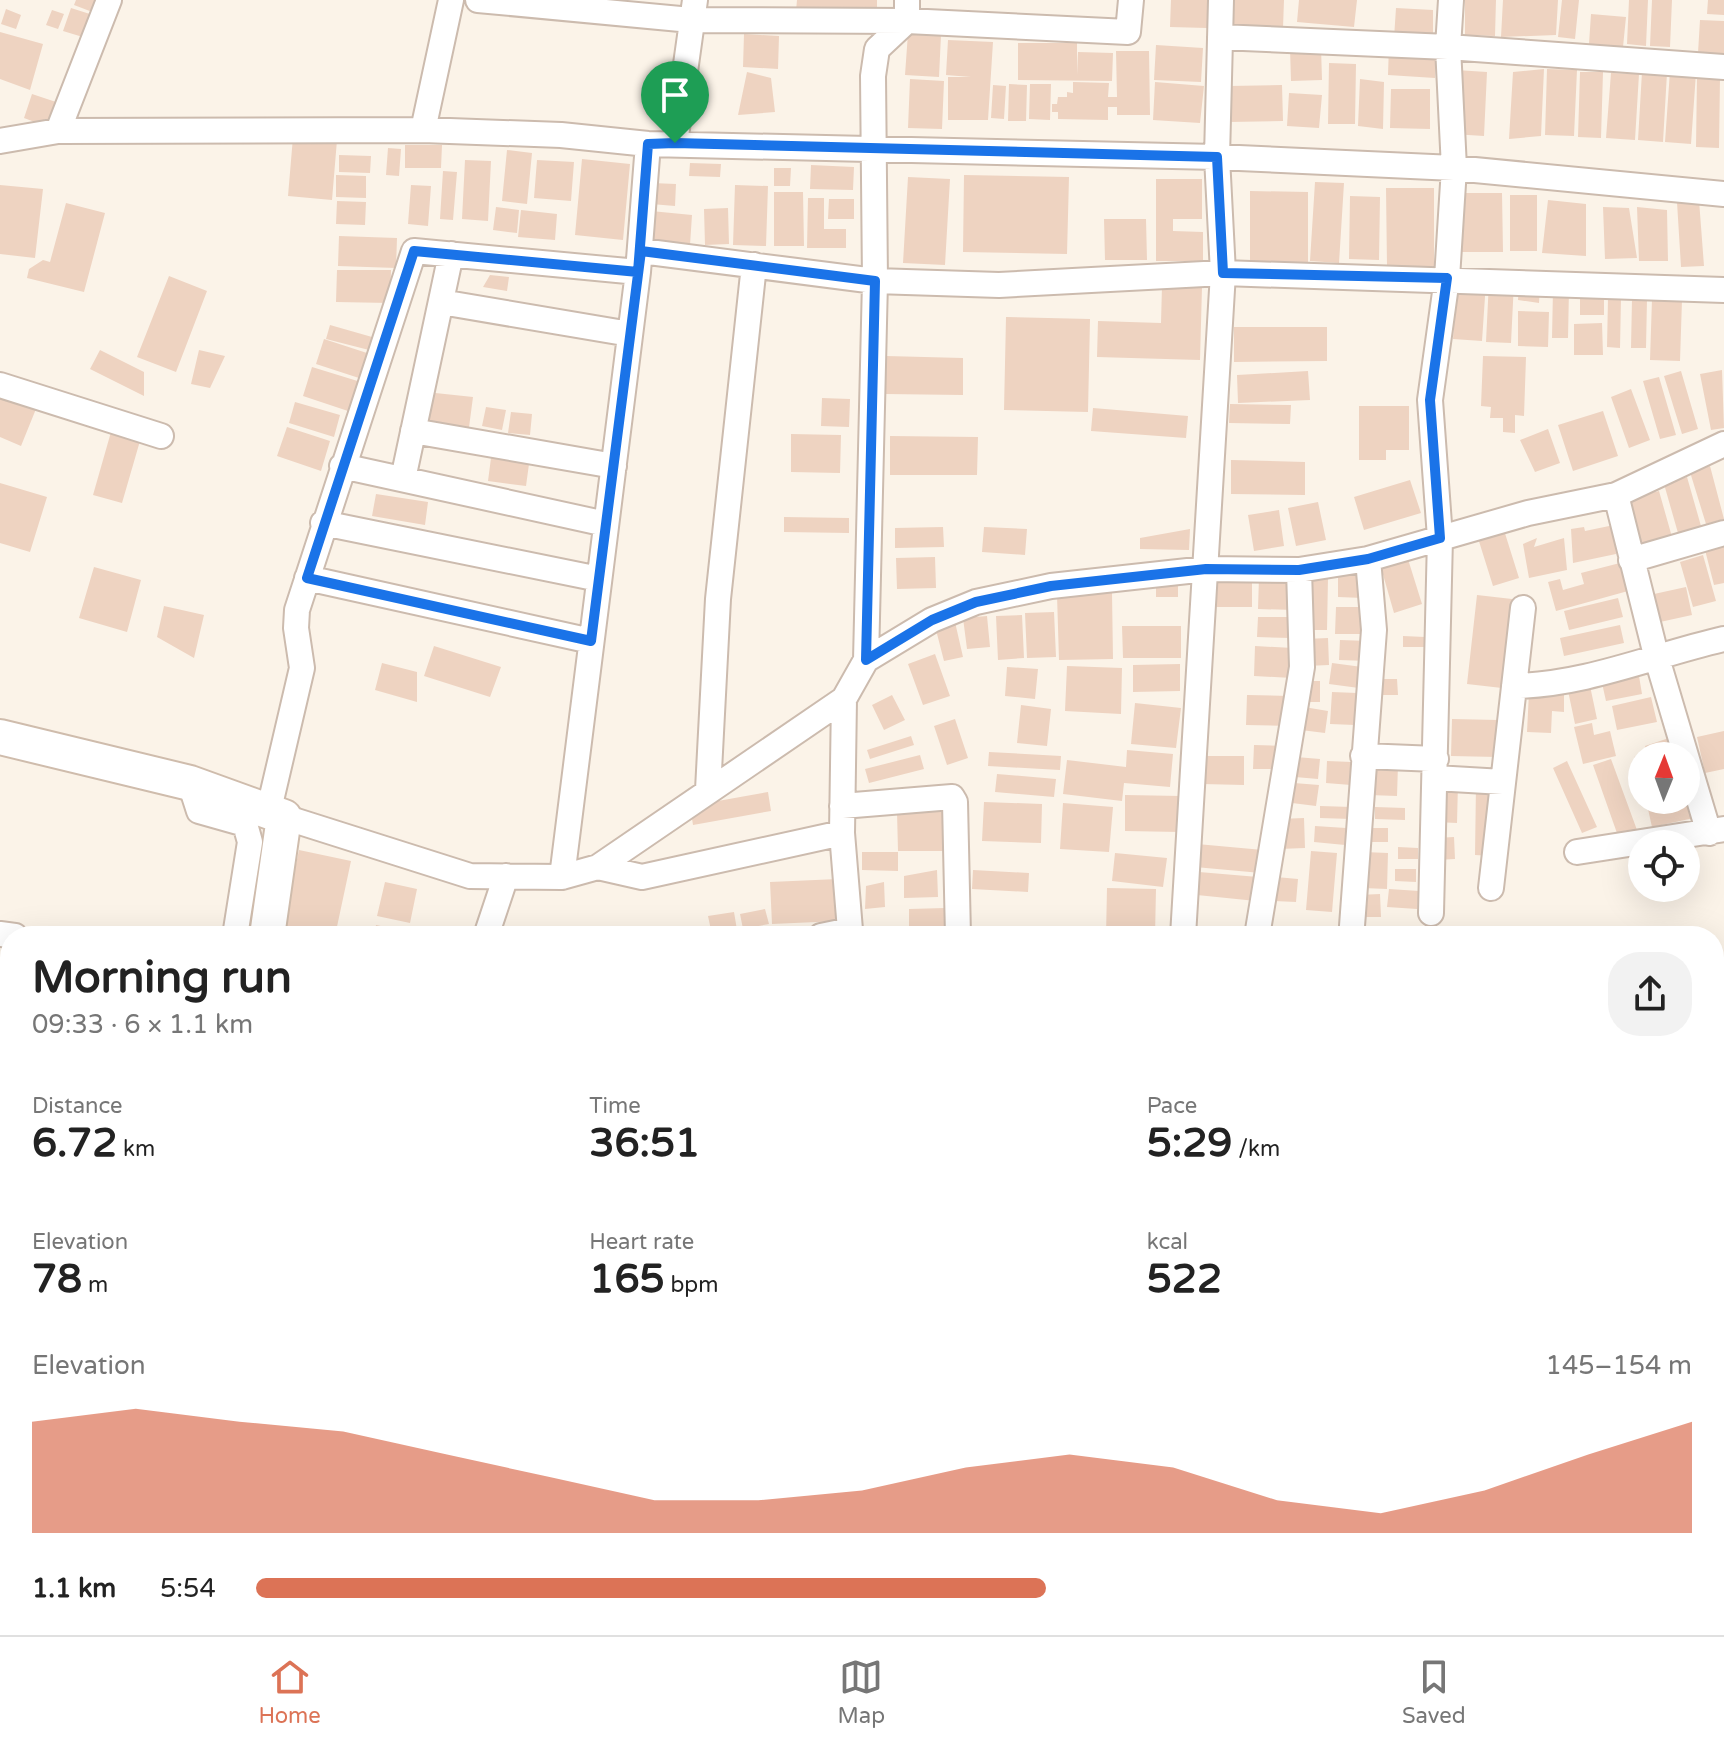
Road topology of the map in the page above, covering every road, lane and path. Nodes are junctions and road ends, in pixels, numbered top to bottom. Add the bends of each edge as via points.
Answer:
1 (109, 0) edge
2 (451, 0) edge
3 (478, 0) edge
4 (1131, 0) edge
5 (1221, 0) edge
6 (1451, 0) edge
7 (540, 3) edge
8 (607, 6) edge
9 (693, 10) edge
10 (794, 10) edge
11 (907, 10) edge
12 (1220, 37) junction
13 (1448, 47) junction
14 (1724, 67) edge
15 (423, 130) junction
16 (58, 131) junction
17 (0, 141) edge
18 (675, 143) junction
19 (648, 144) junction
20 (872, 147) junction
21 (1217, 157) junction
22 (1454, 168) junction
23 (1724, 194) edge
24 (451, 254) junction
25 (639, 261) junction
26 (754, 265) junction
27 (1223, 273) junction
28 (1447, 278) junction
29 (875, 281) junction
30 (1724, 290) edge
31 (441, 302) junction
32 (630, 334) junction
33 (0, 385) edge
34 (413, 431) junction
35 (161, 436) dead end
36 (1724, 444) edge
37 (342, 466) junction
38 (614, 466) junction
39 (403, 479) junction
40 (1616, 495) junction
41 (323, 523) junction
42 (606, 524) junction
43 (1724, 533) edge
44 (1440, 538) junction
45 (1368, 559) junction
46 (1631, 560) junction
47 (1206, 569) junction
48 (1299, 570) junction
49 (307, 578) junction
50 (599, 579) junction
51 (1523, 608) dead end
52 (1724, 639) edge
53 (591, 641) junction
54 (1656, 655) junction
55 (866, 660) junction
56 (1514, 686) junction
57 (844, 699) junction
58 (0, 737) edge
59 (1682, 742) edge
60 (1363, 756) junction
61 (1436, 768) junction
62 (1503, 782) junction
63 (190, 783) junction
64 (708, 790) junction
65 (1700, 791) edge
66 (842, 806) junction
67 (276, 813) junction
68 (1716, 831) edge
69 (842, 833) junction
70 (1577, 852) dead end
71 (598, 867) junction
72 (506, 876) junction
73 (562, 877) junction
74 (1491, 888) dead end
75 (1431, 913) dead end
76 (237, 926) edge
77 (268, 926) edge
78 (489, 926) edge
79 (849, 926) edge
80 (958, 926) edge
81 (1184, 926) edge
82 (1259, 926) edge
83 (1352, 926) dead end

1 - 16 street
2 - 15 street
3 - 7 street
4 - 11 street via 1128,32
5 - 12 street
6 - 13 street
7 - 8 street
8 - 9 street
9 - 10 street
9 - 18 street
10 - 11 street
11 - 20 street via 877,49
12 - 13 street
12 - 21 street
13 - 14 street
13 - 22 street
15 - 16 street
15 - 19 street
16 - 17 street
18 - 19 street
18 - 20 street
19 - 25 street
20 - 21 street
20 - 29 street
21 - 22 street
21 - 27 street
22 - 23 street
22 - 28 street
24 - 25 street
24 - 31 street
24 - 37 street via 414,251
25 - 26 street
25 - 32 street
26 - 29 street
26 - 64 street via 718,599
27 - 28 street
27 - 29 street via 999,285
27 - 47 street
28 - 30 street
28 - 44 street via 1430,400
29 - 55 street
31 - 32 street
31 - 34 street
32 - 38 street
33 - 35 street
34 - 38 street
34 - 39 street
36 - 40 street
37 - 39 street
37 - 41 street
38 - 42 street
39 - 42 street
40 - 44 street
40 - 46 street
41 - 49 street
41 - 50 street
42 - 50 street
43 - 46 street
44 - 45 street
44 - 61 street
45 - 48 street
45 - 60 street via 1374,630
46 - 54 street
47 - 48 street
47 - 55 street via 1051,586 976,602 932,620
47 - 81 street
48 - 82 street via 1302,667
49 - 53 street
49 - 67 street via 295,619 302,668
50 - 53 street
51 - 56 street
52 - 54 street
53 - 73 street
54 - 56 street via 1572,682
54 - 59 street
55 - 57 street
56 - 62 street
57 - 64 street
57 - 66 street
58 - 63 main road
60 - 61 street
60 - 83 street
61 - 62 street
61 - 75 street
62 - 74 street
63 - 67 main road
63 - 76 street via 199,811 245,824 249,830
64 - 71 street
65 - 68 street
66 - 69 street
66 - 80 street via 952,797
67 - 72 street via 470,876
67 - 77 main road
68 - 70 street
69 - 71 street via 642,877
69 - 79 street
71 - 73 street
72 - 73 street
72 - 78 street

